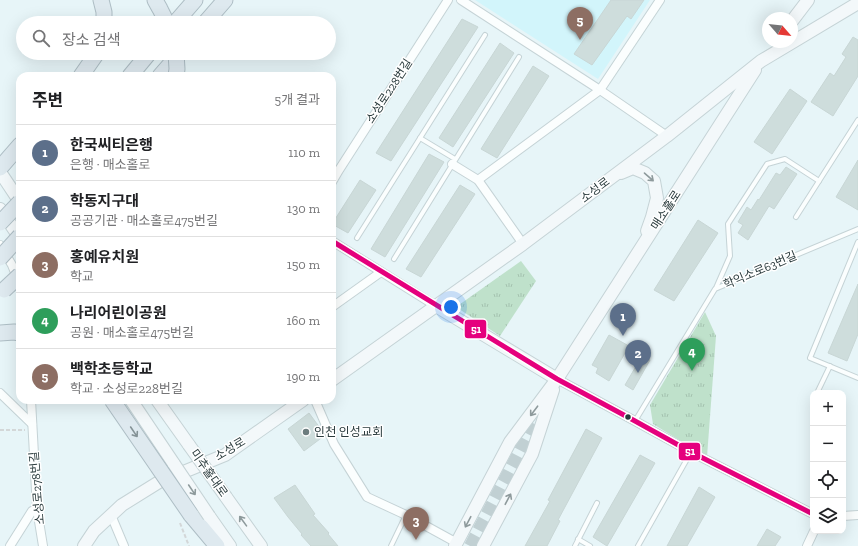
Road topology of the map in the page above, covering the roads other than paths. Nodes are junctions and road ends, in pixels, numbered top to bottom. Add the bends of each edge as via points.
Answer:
1 (101, 0) edge
2 (195, 0) edge
3 (225, 0) edge
4 (448, 0) edge
5 (461, 0) edge
6 (660, 0) edge
7 (808, 0) edge
8 (858, 3) edge
9 (798, 13) edge
10 (104, 16) edge
11 (181, 16) edge
12 (212, 16) edge
13 (485, 35) dead end
14 (772, 48) edge
15 (519, 57) dead end
16 (92, 60) edge
17 (143, 60) edge
18 (174, 60) edge
19 (176, 60) edge
20 (761, 62) junction
21 (84, 72) edge
22 (133, 72) edge
23 (163, 72) edge
24 (176, 72) edge
25 (600, 90) junction
26 (858, 120) edge
27 (667, 136) junction
28 (420, 138) junction
29 (16, 150) edge
30 (454, 162) junction
31 (0, 168) edge
32 (0, 172) edge
33 (336, 175) edge
34 (614, 176) junction
35 (478, 180) junction
36 (819, 181) junction
37 (16, 196) edge
38 (16, 206) edge
39 (0, 209) edge
40 (796, 217) dead end
41 (0, 223) edge
42 (858, 229) edge
43 (16, 231) edge
44 (357, 238) dead end
45 (16, 241) edge
46 (858, 242) edge
47 (336, 244) edge
48 (523, 244) junction
49 (0, 245) edge
50 (639, 251) junction
51 (0, 258) edge
52 (394, 259) dead end
53 (381, 272) junction
54 (16, 274) edge
55 (16, 279) edge
56 (716, 288) junction
57 (2, 292) edge
58 (336, 304) edge
59 (436, 306) junction
60 (16, 332) edge
61 (2, 333) edge
62 (830, 366) junction
63 (336, 377) edge
64 (858, 378) edge
65 (557, 379) junction
66 (818, 390) edge
67 (0, 393) edge
68 (31, 404) edge
69 (115, 404) edge
70 (134, 404) edge
71 (160, 404) edge
72 (297, 404) edge
73 (317, 404) edge
74 (635, 421) junction
75 (32, 428) junction
76 (691, 452) junction
77 (597, 503) dead end
78 (37, 509) junction
79 (810, 512) edge
80 (111, 515) junction
81 (406, 515) junction
82 (858, 515) edge
83 (846, 516) edge
84 (813, 534) edge
85 (578, 539) junction
86 (456, 544) edge
87 (10, 546) edge
88 (43, 546) edge
89 (84, 546) edge
90 (124, 546) edge
91 (217, 546) edge
92 (230, 546) edge
93 (261, 546) edge
94 (391, 546) edge
95 (483, 546) edge
96 (575, 546) edge
97 (590, 546) edge
98 (638, 546) edge
99 (807, 546) edge

1 - 10 highway
2 - 11 highway
3 - 12 highway
4 - 33 street, 소성로228번길
5 - 25 street
6 - 25 street
7 - 9 main road
8 - 20 main road, 소성로
13 - 28 lane
14 - 20 main road, 매소홀로
15 - 30 lane
16 - 21 highway
17 - 22 highway
18 - 23 highway
19 - 24 highway, bridge
20 - 27 main road, 소성로
20 - 50 main road, 매소홀로
25 - 27 street
25 - 35 street
26 - 36 lane
27 - 34 main road, 소성로
28 - 30 lane
28 - 44 lane
29 - 31 highway
30 - 35 street
30 - 52 lane
32 - 37 main road
34 - 48 main road, 소성로
34 -> 50 main road via 633,168 654,181 657,198
35 - 48 street
36 - 40 lane
36 - 56 lane via 784,159 768,164 728,224 730,256
38 - 41 highway, bridge
39 - 43 main road
42 - 56 lane, 학익소로63번길
45 - 51 highway, bridge
46 - 62 lane via 810,358
47 - 53 street
48 - 59 main road, 소성로
49 - 54 street
50 - 65 main road, 매소홀로
53 - 58 street
53 - 59 street
55 - 57 highway, bridge
56 - 74 lane, 학익소로63번길
59 - 63 main road, 소성로
59 - 65 main road
60 - 61 highway
62 - 64 lane
62 - 66 lane
65 - 74 street
65 -> 86 main road via 510,442
95 -> 65 main road via 532,454
67 - 75 street
68 - 75 street, 소성로278번길
69 -> 91 highway, bridge via 191,515
70 -> 92 main road, 미추홀대로, bridge
93 -> 71 main road, 미추홀대로, bridge
72 - 80 main road, 소성로 via 225,455 159,482 122,505
73 - 81 street via 334,444 367,497
74 - 76 street
75 - 78 street, 소성로278번길
76 - 79 street
76 - 98 lane
77 - 85 lane
78 - 87 street via 32,511
78 - 88 street, 소성로278번길
80 - 89 main road, 소성로 via 94,531
80 - 90 street
81 - 86 street
81 - 94 lane
82 - 83 street
84 - 99 street
85 - 96 lane
85 - 97 lane

